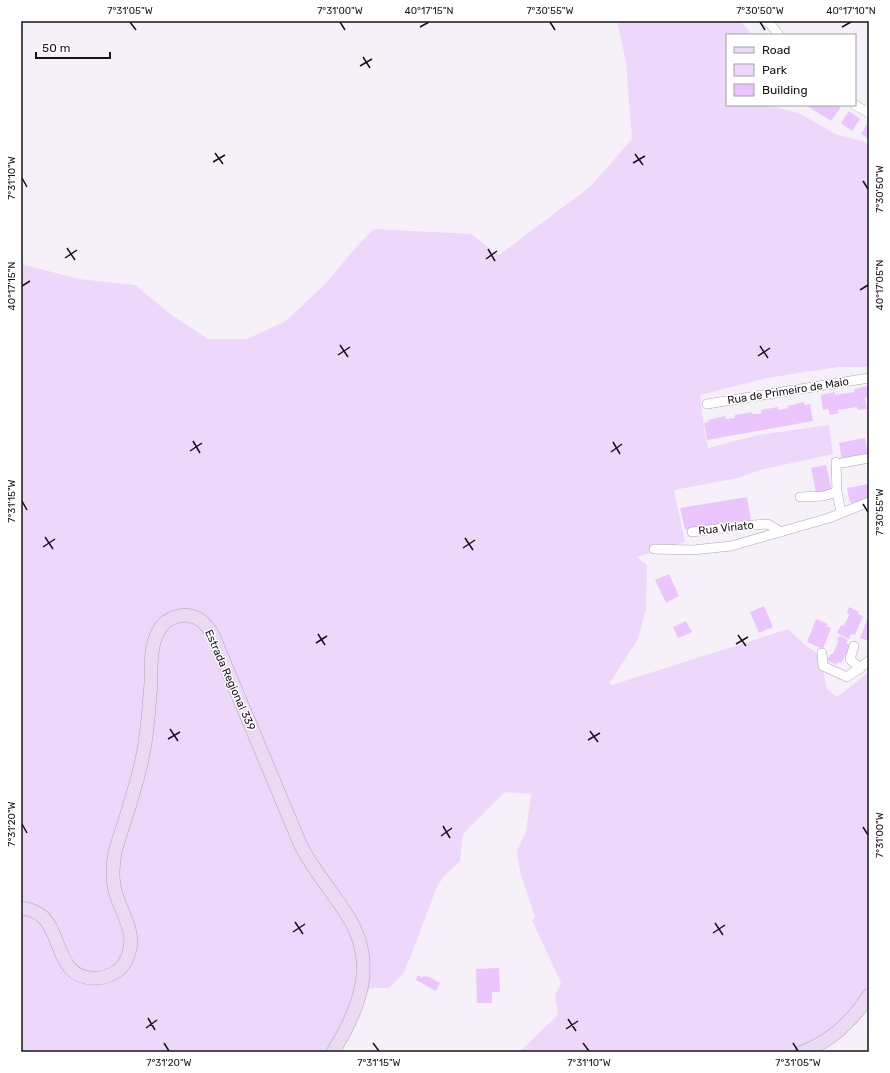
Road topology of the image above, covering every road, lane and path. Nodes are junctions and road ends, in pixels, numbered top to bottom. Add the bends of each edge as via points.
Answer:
1 (766, 21) edge
2 (778, 34) edge
3 (856, 106) edge
4 (869, 113) edge
5 (869, 378) edge
6 (707, 404) dead end
7 (869, 458) edge
8 (837, 492) junction
9 (800, 497) dead end
10 (869, 502) edge
11 (841, 512) junction
12 (692, 532) dead end
13 (781, 532) junction
14 (654, 548) dead end
15 (854, 646) dead end
16 (822, 653) dead end
17 (869, 661) edge
18 (860, 669) junction
19 (21, 908) edge
20 (869, 995) edge
21 (333, 1052) edge
22 (802, 1052) edge

1 - 2 street
3 - 4 street
5 - 6 street, Rua de Primeiro de Maio
7 - 8 street via 839,462
8 - 9 street via 823,496
8 - 11 street
10 - 11 street, Rua Viriato
11 - 13 street, Rua Viriato
12 - 13 street, Rua Viriato via 768,524
13 - 14 street, Rua Viriato via 731,546 692,550
15 - 18 street via 850,660
16 - 18 street via 823,666 834,672 847,677
17 - 18 street
19 - 21 main road, Estrada Regional 339 via 43,917 63,960 82,976 92,978 110,975 125,962 132,943 117,898 113,866 144,750 152,653 158,631 168,620 184,615 200,619 212,633 304,851 358,936 363,964 362,988 352,1018
20 - 22 main road via 855,1014 835,1033 823,1043

